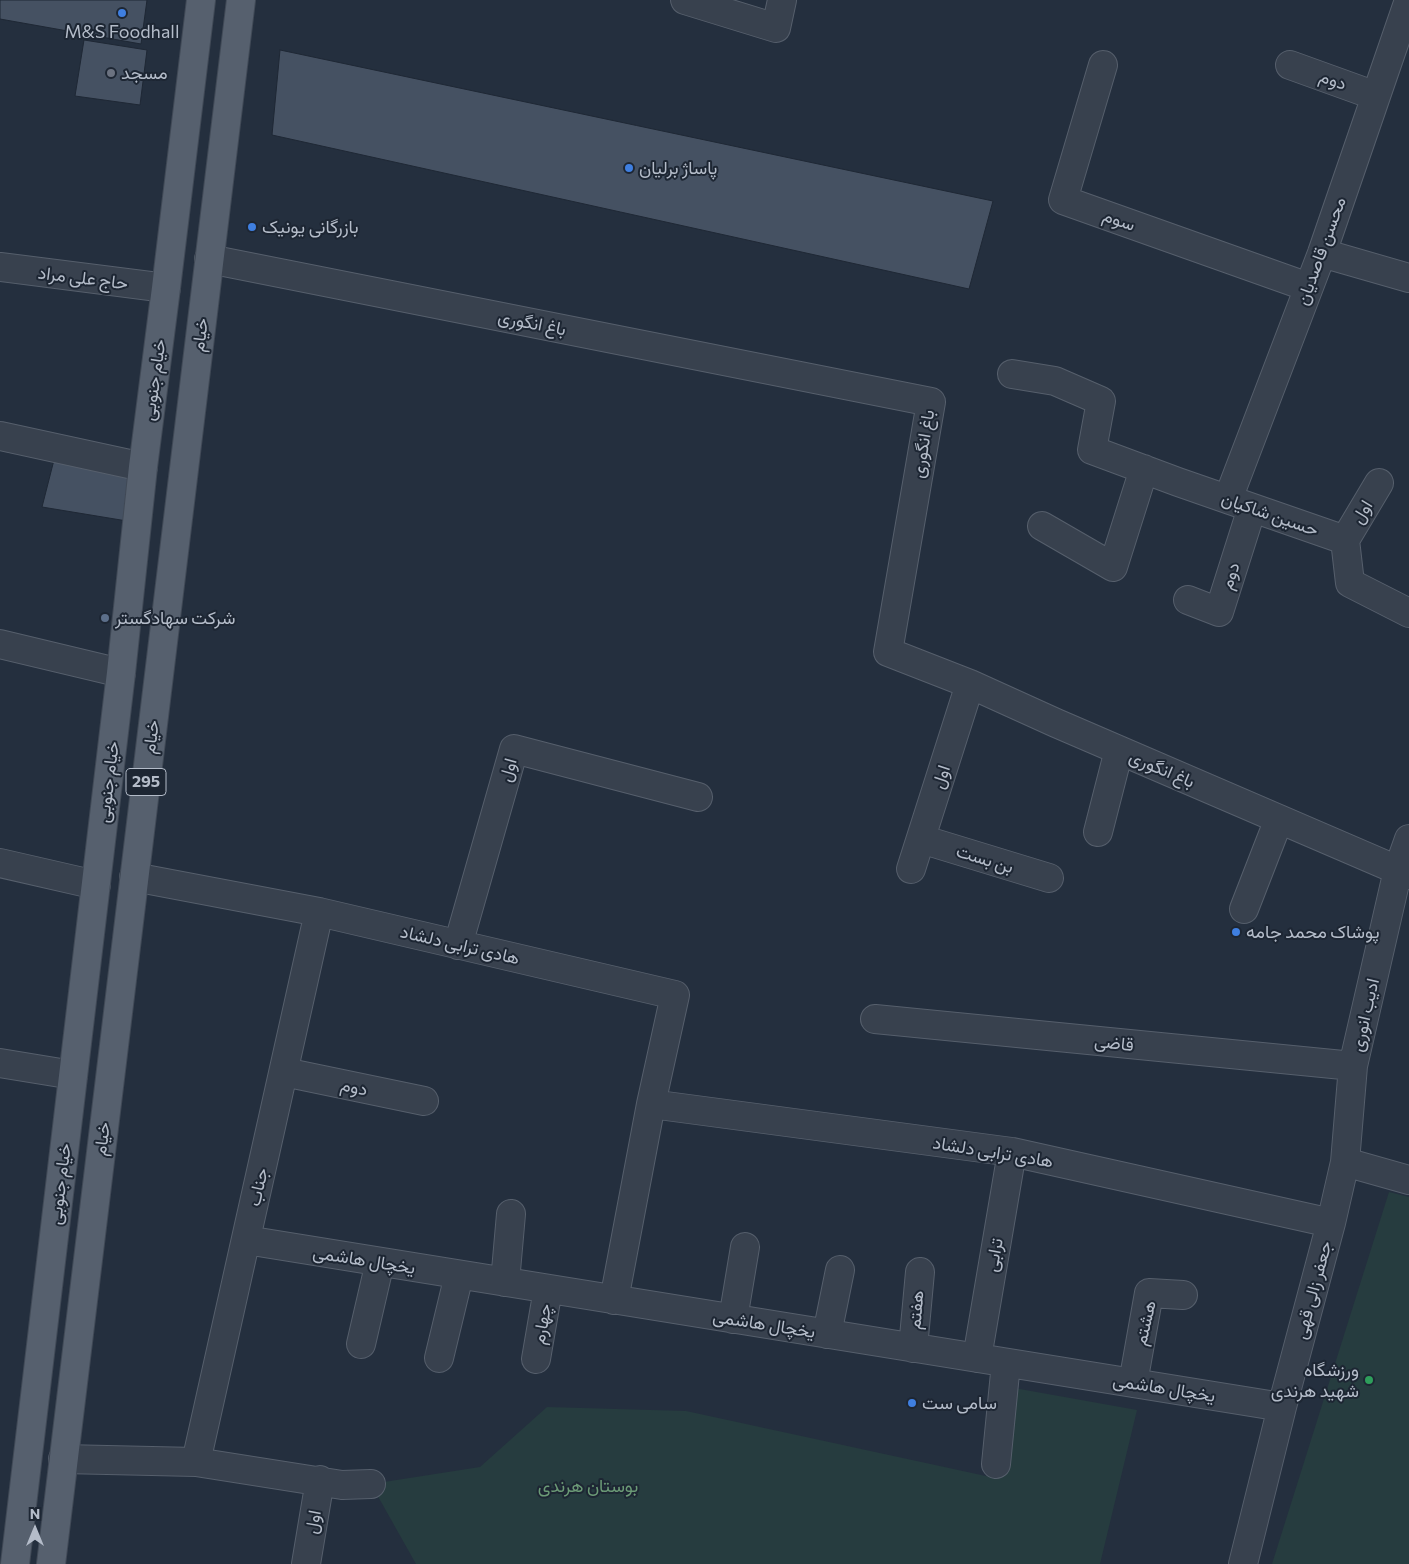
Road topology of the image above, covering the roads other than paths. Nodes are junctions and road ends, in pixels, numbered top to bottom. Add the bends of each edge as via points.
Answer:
1 (201, 0) edge
2 (241, 0) edge
3 (685, 0) edge
4 (782, 0) edge
5 (1409, 0) edge
6 (1104, 65) dead end
7 (1290, 65) dead end
8 (1376, 96) junction
9 (1322, 253) junction
10 (209, 259) junction
11 (0, 267) edge
12 (1409, 278) edge
13 (1308, 287) junction
14 (166, 288) junction
15 (1012, 374) dead end
16 (0, 436) edge
17 (143, 467) junction
18 (1144, 469) junction
19 (1379, 483) dead end
20 (1240, 503) junction
21 (1042, 526) dead end
22 (1346, 540) junction
23 (1188, 600) dead end
24 (1409, 613) edge
25 (0, 644) edge
26 (121, 673) junction
27 (970, 684) junction
28 (1120, 750) junction
29 (698, 797) dead end
30 (1279, 819) junction
31 (1098, 832) dead end
32 (921, 839) junction
33 (1409, 839) edge
34 (0, 863) edge
35 (911, 869) dead end
36 (1404, 872) edge
37 (134, 877) junction
38 (1049, 878) dead end
39 (96, 885) junction
40 (1244, 909) dead end
41 (319, 912) junction
42 (458, 945) junction
43 (875, 1019) dead end
44 (0, 1063) edge
45 (1354, 1066) junction
46 (284, 1072) junction
47 (73, 1076) junction
48 (424, 1101) dead end
49 (651, 1104) junction
50 (1012, 1152) junction
51 (1345, 1162) junction
52 (1409, 1180) edge
53 (511, 1214) dead end
54 (1331, 1223) junction
55 (246, 1240) junction
56 (745, 1247) dead end
57 (380, 1262) junction
58 (840, 1270) dead end
59 (920, 1272) dead end
60 (460, 1275) junction
61 (505, 1282) junction
62 (548, 1290) junction
63 (1183, 1295) dead end
64 (614, 1300) junction
65 (734, 1319) junction
66 (827, 1334) junction
67 (360, 1344) dead end
68 (913, 1348) junction
69 (439, 1358) dead end
70 (977, 1358) junction
71 (536, 1359) dead end
72 (1006, 1363) junction
73 (1132, 1383) junction
74 (1282, 1407) junction
75 (63, 1459) junction
76 (196, 1462) junction
77 (996, 1464) dead end
78 (320, 1480) junction
79 (371, 1484) dead end
80 (15, 1564) edge
81 (51, 1564) edge
82 (306, 1564) edge
83 (1243, 1564) edge

1 - 14 main road, خیام جنوبی / 295
2 - 10 main road, خیام / 295
3 - 4 street via 776,28
5 - 8 street, محسن قاصدیان
6 - 13 street, سوم via 1063,200
7 - 8 street, دوم
8 - 9 street, محسن قاصدیان
9 - 12 street
9 - 13 street, محسن قاصدیان
10 - 27 street, باغ انگوری via 931,402 888,652
10 - 37 main road, خیام / 295
11 - 14 street, حاج علی مراد
13 - 20 street, محسن قاصدیان
14 - 17 main road, خیام جنوبی / 295
15 - 18 street, حسین شاکیان via 1055,381 1100,401 1092,450
16 - 17 street
17 - 26 main road, خیام جنوبی / 295
18 - 20 street, حسین شاکیان
18 - 21 street via 1113,567
19 - 22 street, اول
20 - 22 street, حسین شاکیان
20 - 23 street, دوم via 1219,612
22 - 24 street via 1350,583
25 - 26 street
26 - 39 main road, خیام جنوبی / 295
27 - 28 street, باغ انگوری
27 - 32 street, اول
28 - 30 street, باغ انگوری
28 - 31 street
29 - 42 street, اول via 514,749
30 - 36 street, باغ انگوری
30 - 40 street
32 - 35 street, اول
32 - 38 street, بن بست
33 - 36 street, ادیب انوری
34 - 39 street
36 - 45 street, ادیب انوری
37 - 41 street, هادی ترابی دلشاد
37 - 75 main road, خیام / 295
39 - 47 main road, خیام جنوبی / 295
41 - 42 street, هادی ترابی دلشاد
41 - 46 street, جناب
42 - 49 street, هادی ترابی دلشاد via 675,996
43 - 45 street, قاضی
44 - 47 street
45 - 51 street, ادیب انوری
46 - 48 street, دوم
46 - 55 street, جناب
47 - 80 main road, خیام جنوبی / 295
49 - 50 street, هادی ترابی دلشاد
49 - 64 street, هادی ترابی دلشاد
50 - 54 street, هادی ترابی دلشاد
50 - 70 street, ترابی
51 - 52 street
51 - 54 street, جعفر زالی قهی
53 - 61 street
54 - 74 street, جعفر زالی قهی
55 - 57 street, یخچال هاشمی
55 - 76 street, جناب
56 - 65 street
57 - 60 street, یخچال هاشمی
57 - 67 street
58 - 66 street
59 - 68 street, هفتم
60 - 61 street, یخچال هاشمی
60 - 69 street
61 - 62 street, یخچال هاشمی
62 - 64 street, یخچال هاشمی
62 - 71 street, چهارم
63 - 73 street, هشتم via 1148,1293
64 - 65 street, یخچال هاشمی
65 - 66 street, یخچال هاشمی
66 - 68 street, یخچال هاشمی
68 - 70 street, یخچال هاشمی
70 - 72 street, یخچال هاشمی
72 - 73 street, یخچال هاشمی
72 - 77 street
73 - 74 street, یخچال هاشمی
74 - 83 street, جعفر زالی قهی
75 - 76 street
75 - 81 main road, خیام / 295
76 - 78 street
78 - 79 street via 342,1485
78 - 82 street, اول

